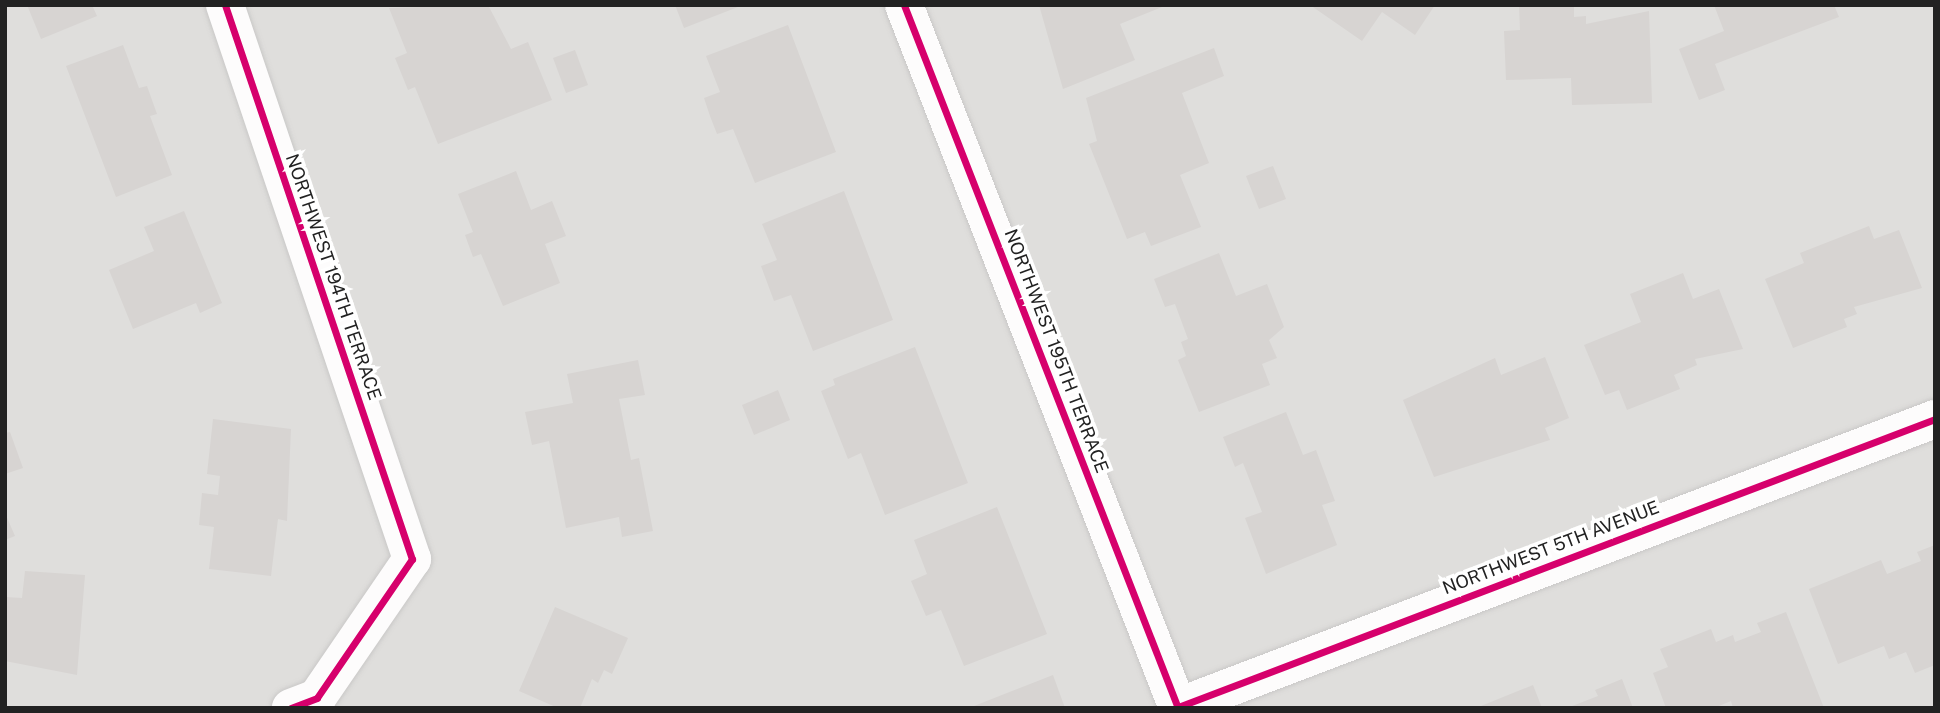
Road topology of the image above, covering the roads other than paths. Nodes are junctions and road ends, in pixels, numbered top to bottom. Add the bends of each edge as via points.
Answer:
1 (225, 5) edge
2 (904, 5) edge
3 (1935, 419) edge
4 (1178, 707) edge
5 (291, 708) edge

1 - 5 street, NORTHWEST 194TH TERRACE via 412,559 317,698
2 - 4 street, NORTHWEST 195TH TERRACE
3 - 4 street, NORTHWEST 5TH AVENUE

